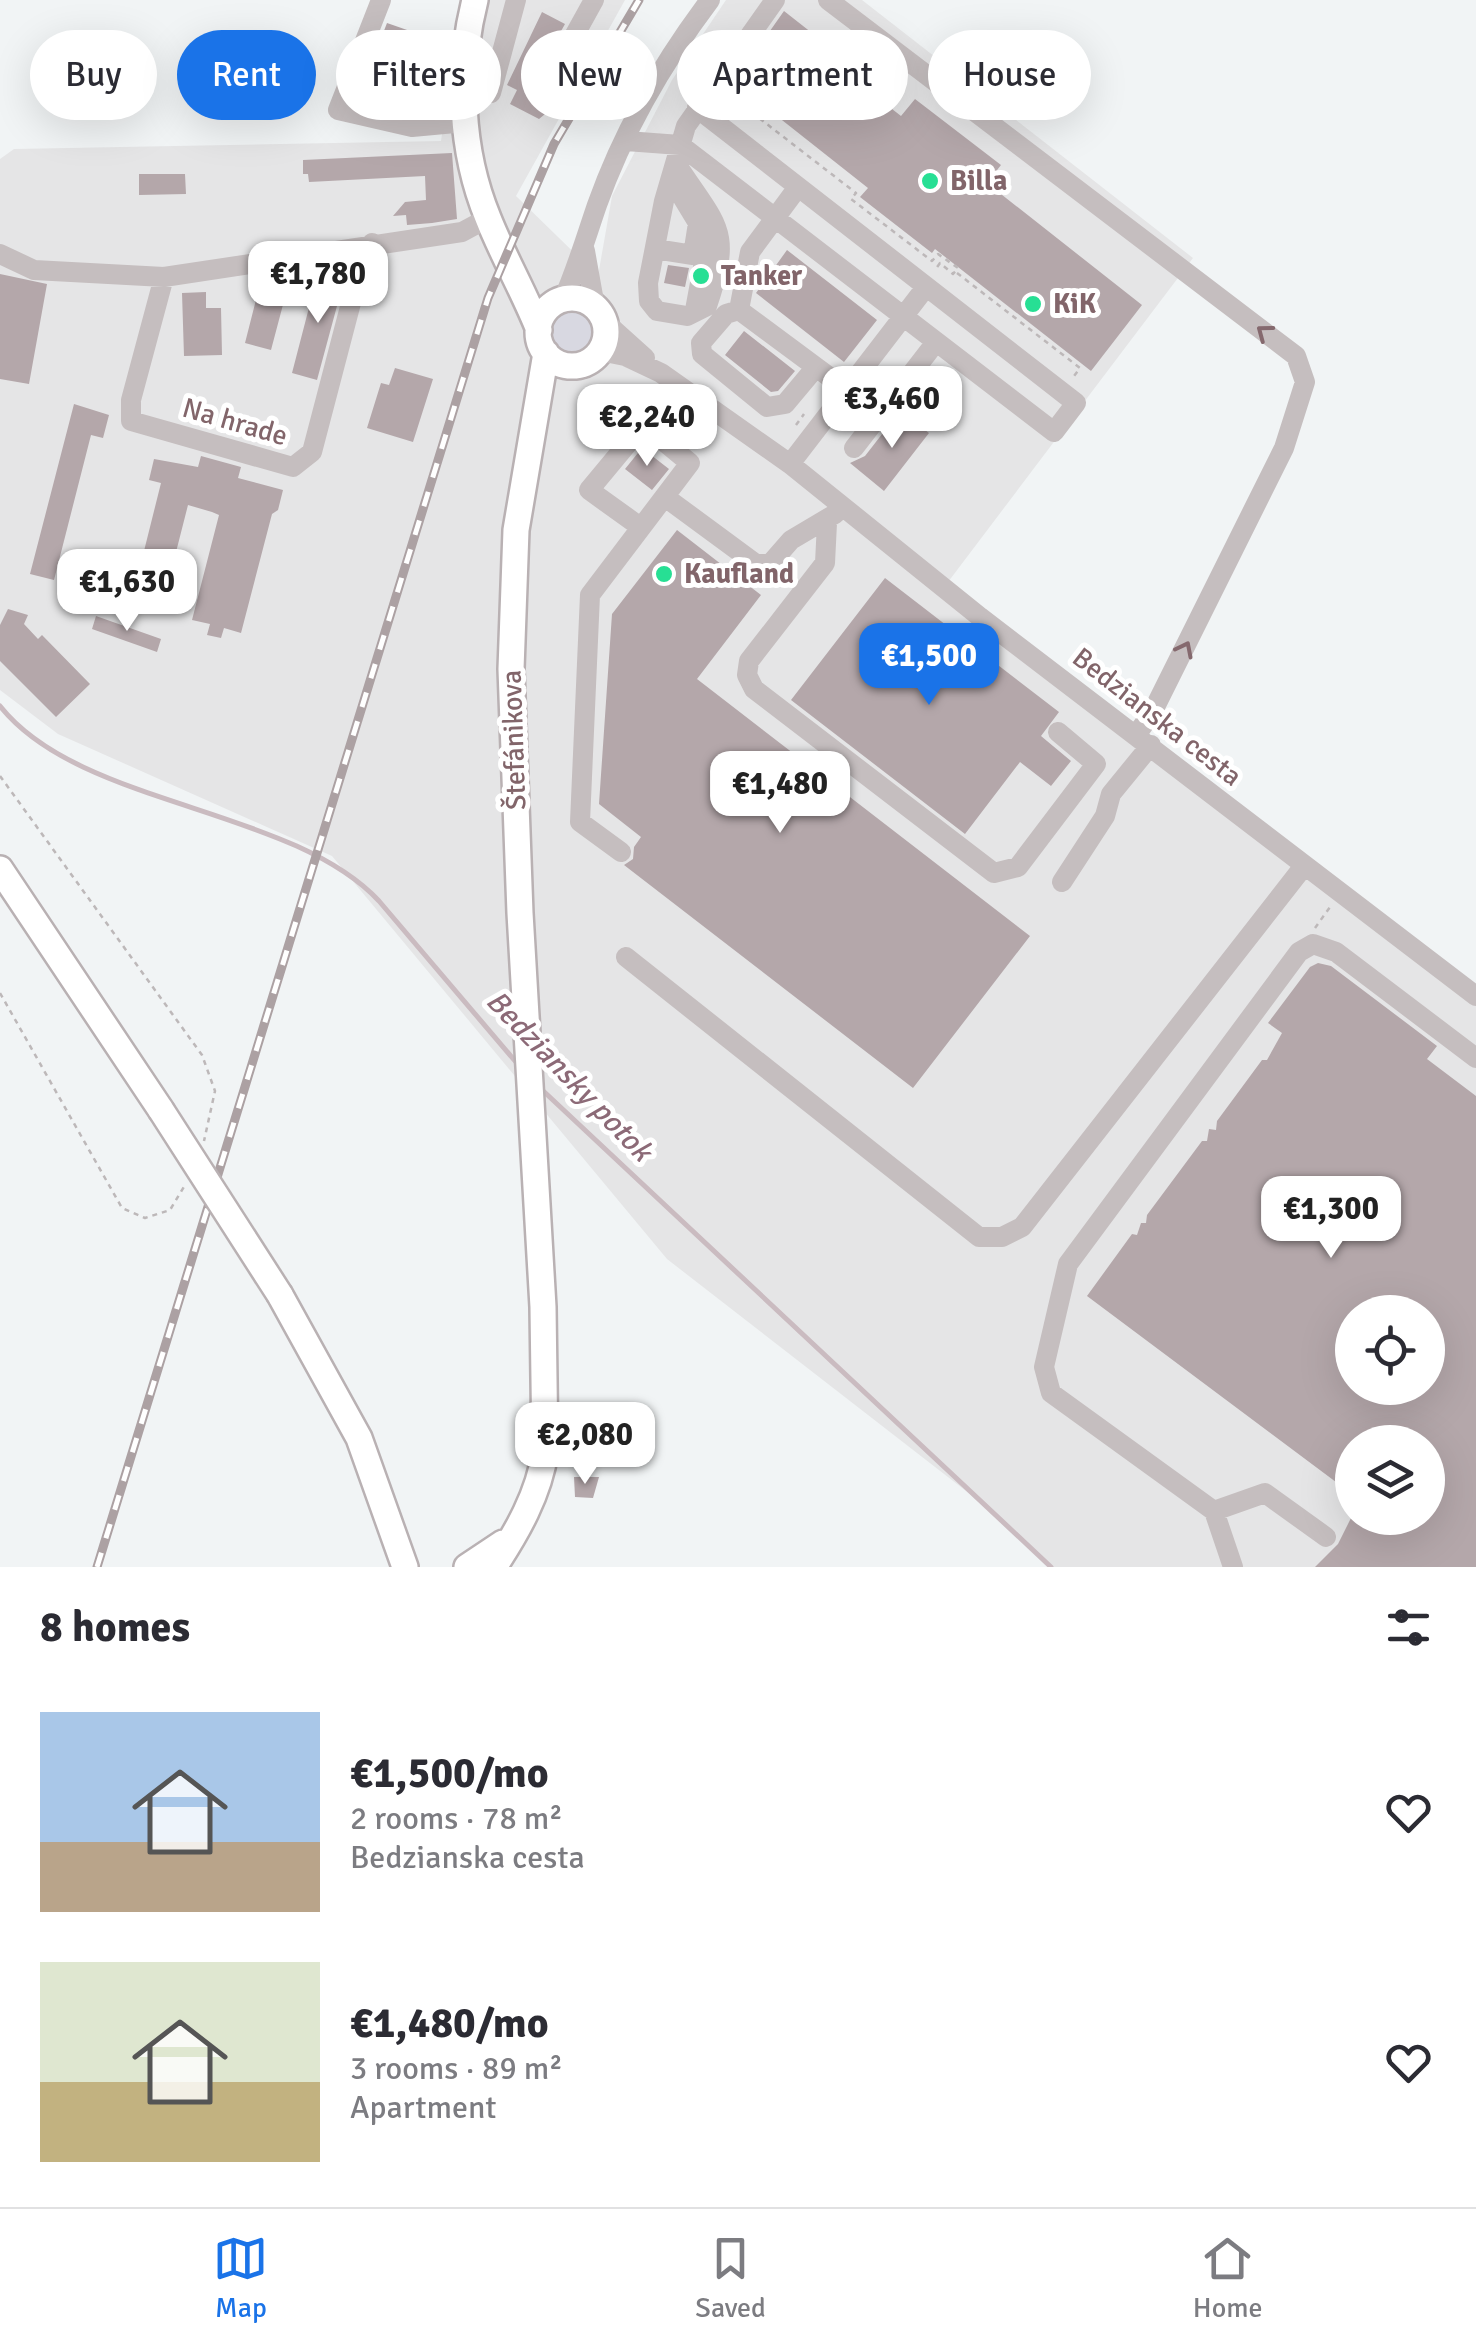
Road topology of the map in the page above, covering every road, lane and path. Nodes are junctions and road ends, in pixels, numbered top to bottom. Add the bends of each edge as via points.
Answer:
1 (381, 0) edge
2 (475, 0) edge
3 (516, 0) edge
4 (594, 0) edge
5 (710, 0) edge
6 (775, 0) edge
7 (828, 0) edge
8 (369, 30) edge
9 (470, 30) edge
10 (577, 30) edge
11 (753, 30) edge
12 (501, 54) edge
13 (382, 120) edge
14 (694, 120) edge
15 (712, 120) edge
16 (761, 120) edge
17 (466, 122) joint
18 (626, 141) junction
19 (678, 177) junction
20 (798, 187) junction
21 (775, 217) junction
22 (488, 218) junction
23 (372, 244) junction
24 (584, 251) junction
25 (667, 251) junction
26 (0, 254) edge
27 (918, 260) dead end
28 (955, 272) junction
29 (164, 277) junction
30 (926, 286) junction
31 (524, 290) junction
32 (558, 303) junction
33 (739, 310) junction
34 (600, 314) junction
35 (903, 317) junction
36 (542, 341) junction
37 (936, 342) junction
38 (600, 351) junction
39 (569, 366) junction
40 (816, 367) junction
41 (1080, 368) dead end
42 (661, 373) junction
43 (848, 390) junction
44 (615, 401) dead end
45 (643, 425) junction
46 (532, 432) junction
47 (854, 448) dead end
48 (790, 464) junction
49 (665, 497) junction
50 (843, 505) junction
51 (827, 522) junction
52 (639, 526) junction
53 (1058, 732) dead end
54 (1144, 739) junction
55 (621, 852) dead end
56 (1304, 866) junction
57 (0, 869) edge
58 (1062, 882) dead end
59 (1333, 904) dead end
60 (1316, 945) junction
61 (626, 957) dead end
62 (1476, 996) edge
63 (1476, 1058) edge
64 (1214, 1511) junction
65 (1326, 1537) dead end
66 (409, 1565) edge
67 (474, 1567) edge
68 (1233, 1567) edge

1 - 8 street
2 - 9 main road
3 - 12 street
4 - 10 street
5 - 18 street
6 - 11 street
54 -> 7 street via 1284,448 1305,382 1296,356
13 - 17 street via 412,127
14 - 19 street
15 - 20 street
16 - 28 path via 856,193 852,199 862,207 932,261 938,254
17 - 22 main road
18 - 19 street
18 - 24 street
19 - 21 street
19 - 25 street
19 - 25 street via 698,223 693,255
19 - 25 street via 722,234 707,306 687,316 657,311 650,301
20 - 21 street
20 - 30 street
21 - 33 street via 750,252
21 - 35 street
22 - 23 street via 462,232
22 - 31 main road
23 - 29 street
23 - 29 street, Na hrade via 312,452 293,467 131,421
24 - 32 street
24 - 34 street
26 - 29 street via 34,270
27 - 28 path via 933,272 940,263
28 - 41 path
30 - 35 street
30 - 37 street via 1076,403 1054,432
31 - 32 main road
31 - 36 main road
32 - 34 main road via 582,300
32 - 36 main road
33 - 40 street
33 - 40 street via 714,328 702,354 766,407 785,404
34 - 38 main road
34 - 42 street, Bedzianska cesta
35 - 37 street
35 - 43 street
36 - 39 main road
36 - 46 main road, Štefánikova
37 - 47 street
38 - 39 main road
38 - 42 street, Bedzianska cesta
39 - 46 main road
40 - 43 street
42 - 48 street, Bedzianska cesta
43 - 48 street
44 - 45 street
45 - 49 street via 690,463
45 - 52 street via 588,490
46 - 67 main road, Štefánikova via 516,530 511,670 545,1438 542,1474 515,1534
48 - 50 street, Bedzianska cesta
49 - 51 street via 756,564 770,564 791,540
49 - 52 street
50 - 51 street
50 - 54 street, Bedzianska cesta
51 - 53 street via 825,562 749,661 754,690 994,873 1018,867 1096,764
52 - 55 street via 590,595 580,822
54 - 56 street, Bedzianska cesta
54 - 58 street
56 - 61 street via 1022,1227 1002,1237 979,1237
56 - 62 street, Bedzianska cesta
57 - 66 main road, bridge via 280,1294 359,1438
59 - 60 path via 1314,926
60 - 63 street via 1336,952
60 - 64 street via 1298,952 1068,1264 1044,1367 1052,1393
64 - 65 street via 1265,1493
64 - 68 street

